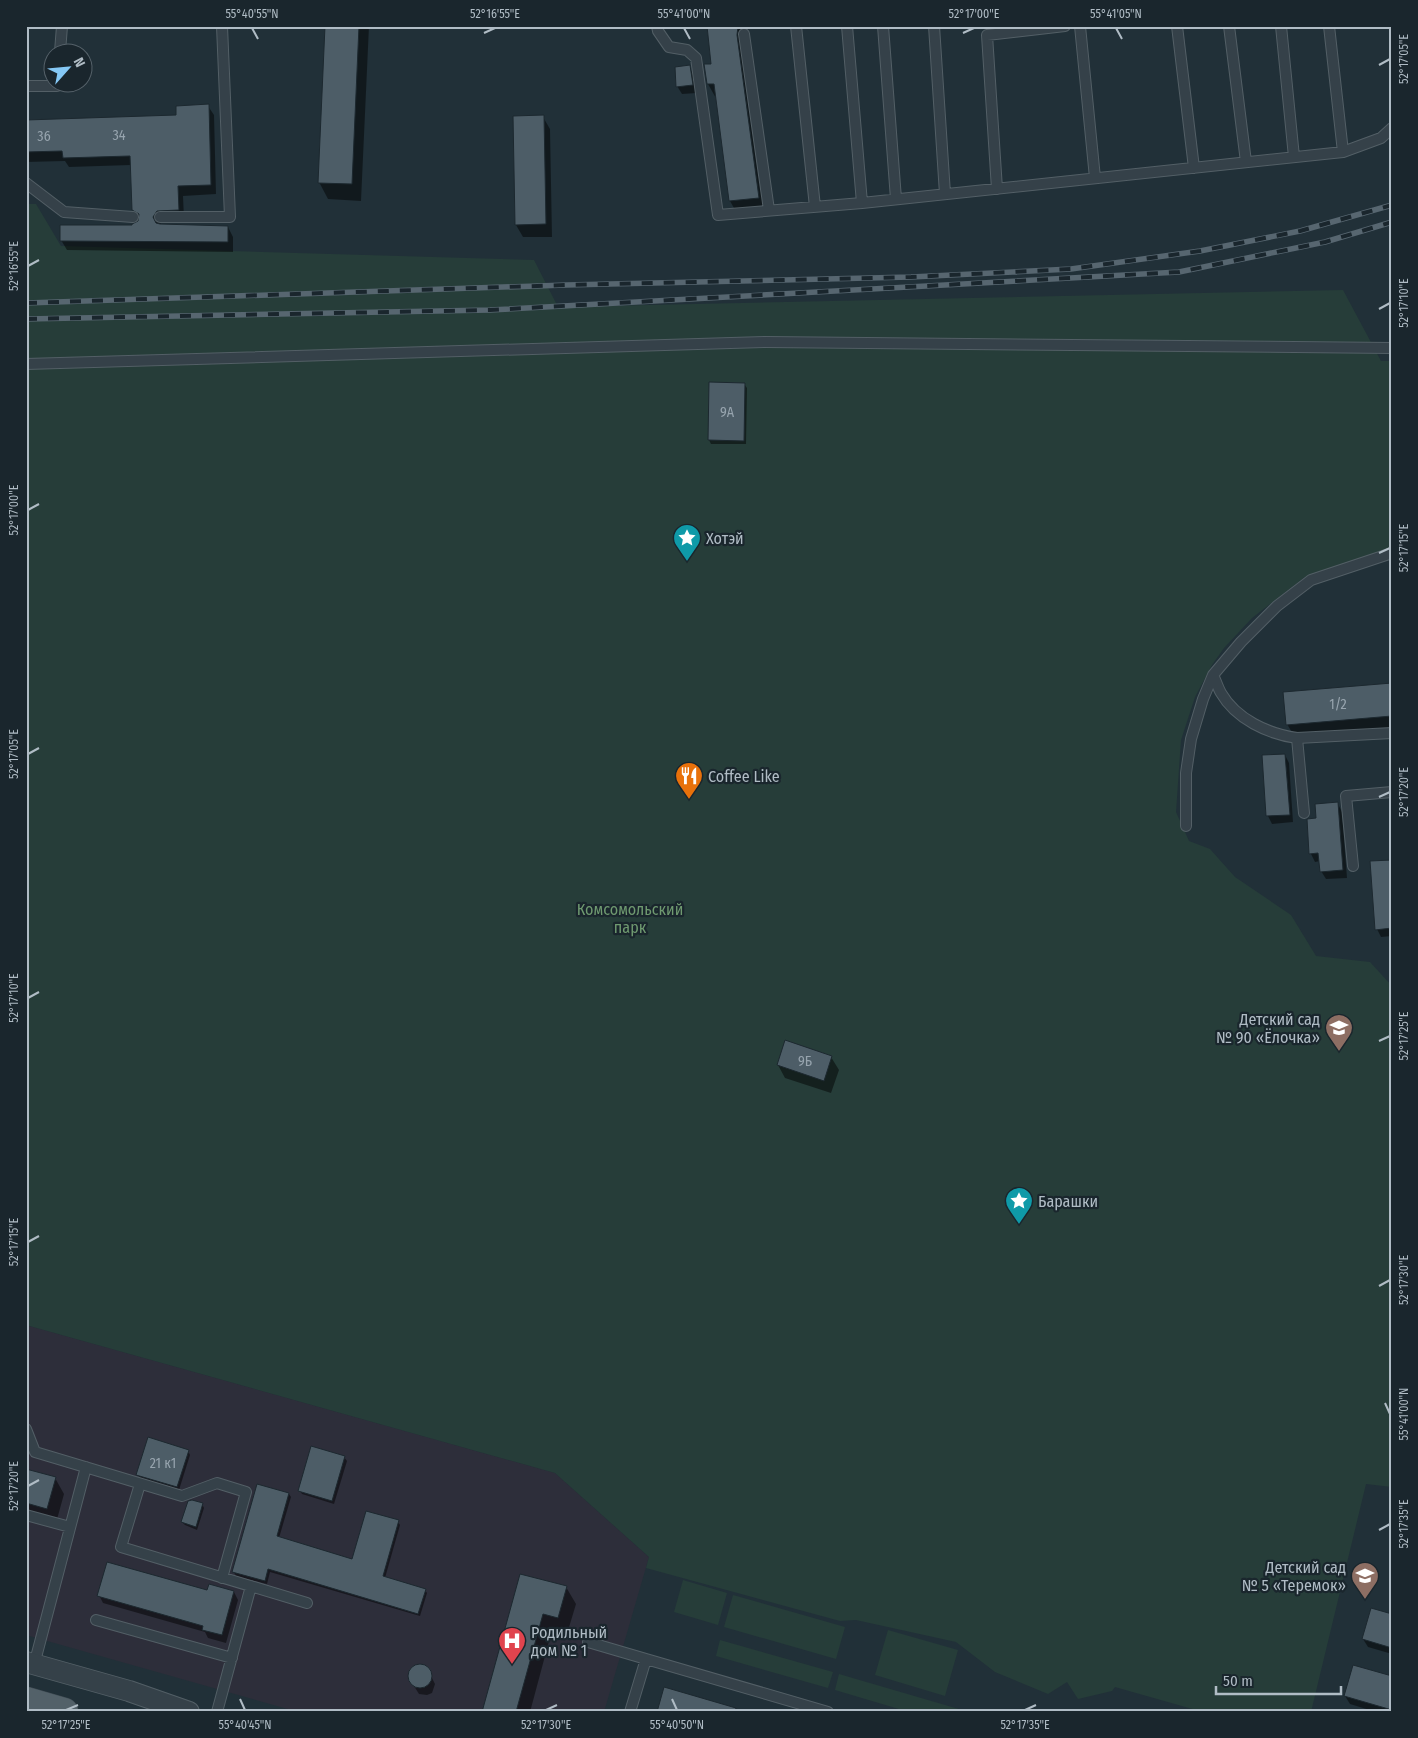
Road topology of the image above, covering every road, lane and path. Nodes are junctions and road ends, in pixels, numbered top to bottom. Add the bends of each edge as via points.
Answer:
1 (62, 26) edge
2 (222, 26) edge
3 (657, 26) edge
4 (796, 26) edge
5 (847, 26) edge
6 (884, 26) edge
7 (934, 26) edge
8 (1065, 26) edge
9 (1080, 26) edge
10 (1178, 26) edge
11 (1229, 26) edge
12 (1281, 26) edge
13 (1329, 26) edge
14 (744, 34) dead end
15 (61, 42) edge
16 (26, 86) edge
17 (42, 86) edge
18 (1392, 128) edge
19 (1343, 152) junction
20 (1294, 157) junction
21 (1246, 162) junction
22 (1194, 168) junction
23 (1095, 178) junction
24 (26, 183) edge
25 (997, 188) junction
26 (945, 194) junction
27 (896, 199) junction
28 (862, 203) junction
29 (815, 207) junction
30 (769, 210) junction
31 (160, 217) dead end
32 (133, 218) dead end
33 (1392, 348) edge
34 (26, 364) edge
35 (1392, 553) edge
36 (1213, 675) junction
37 (1392, 733) edge
38 (1297, 738) junction
39 (1392, 792) edge
40 (1304, 813) dead end
41 (1186, 826) dead end
42 (1353, 866) dead end
43 (26, 1429) edge
44 (86, 1467) junction
45 (140, 1484) junction
46 (26, 1515) edge
47 (70, 1527) junction
48 (222, 1578) junction
49 (251, 1586) junction
50 (306, 1604) dead end
51 (96, 1620) dead end
52 (588, 1642) dead end
53 (232, 1658) junction
54 (646, 1659) junction
55 (30, 1663) edge
56 (26, 1701) edge
57 (64, 1712) edge
58 (189, 1712) edge
59 (217, 1712) edge
60 (630, 1712) edge
61 (828, 1712) edge

1 - 15 lane
2 - 31 lane via 230,217
3 - 30 lane via 669,47 687,50 696,58 718,215
4 - 29 lane
5 - 28 lane
6 - 27 lane
7 - 26 lane
8 - 25 lane via 987,36
9 - 23 lane
10 - 22 lane
11 - 21 lane
12 - 20 lane
13 - 19 lane
14 - 30 lane
16 - 17 lane
18 - 19 lane via 1381,138
19 - 20 lane
20 - 21 lane
21 - 22 lane
22 - 23 lane
23 - 25 lane
24 - 32 lane via 64,212
25 - 26 lane
26 - 27 lane
27 - 28 lane
28 - 29 lane
29 - 30 lane
33 - 34 lane via 766,342
35 - 36 lane via 1311,580 1277,606
36 - 38 lane via 1221,693 1245,719 1282,736
36 - 41 lane via 1191,739 1186,773
37 - 38 lane
38 - 40 lane
39 - 42 lane via 1346,796
43 - 44 lane via 36,1452
44 - 45 lane
44 - 47 lane
45 - 48 lane via 121,1547
45 - 48 lane via 182,1496 217,1484 246,1492
46 - 47 lane
47 - 55 lane
48 - 49 lane
49 - 50 lane
49 - 53 lane
51 - 53 lane
52 - 54 lane
53 - 59 lane
54 - 60 lane
54 - 61 lane
55 - 58 street
56 - 57 main road

